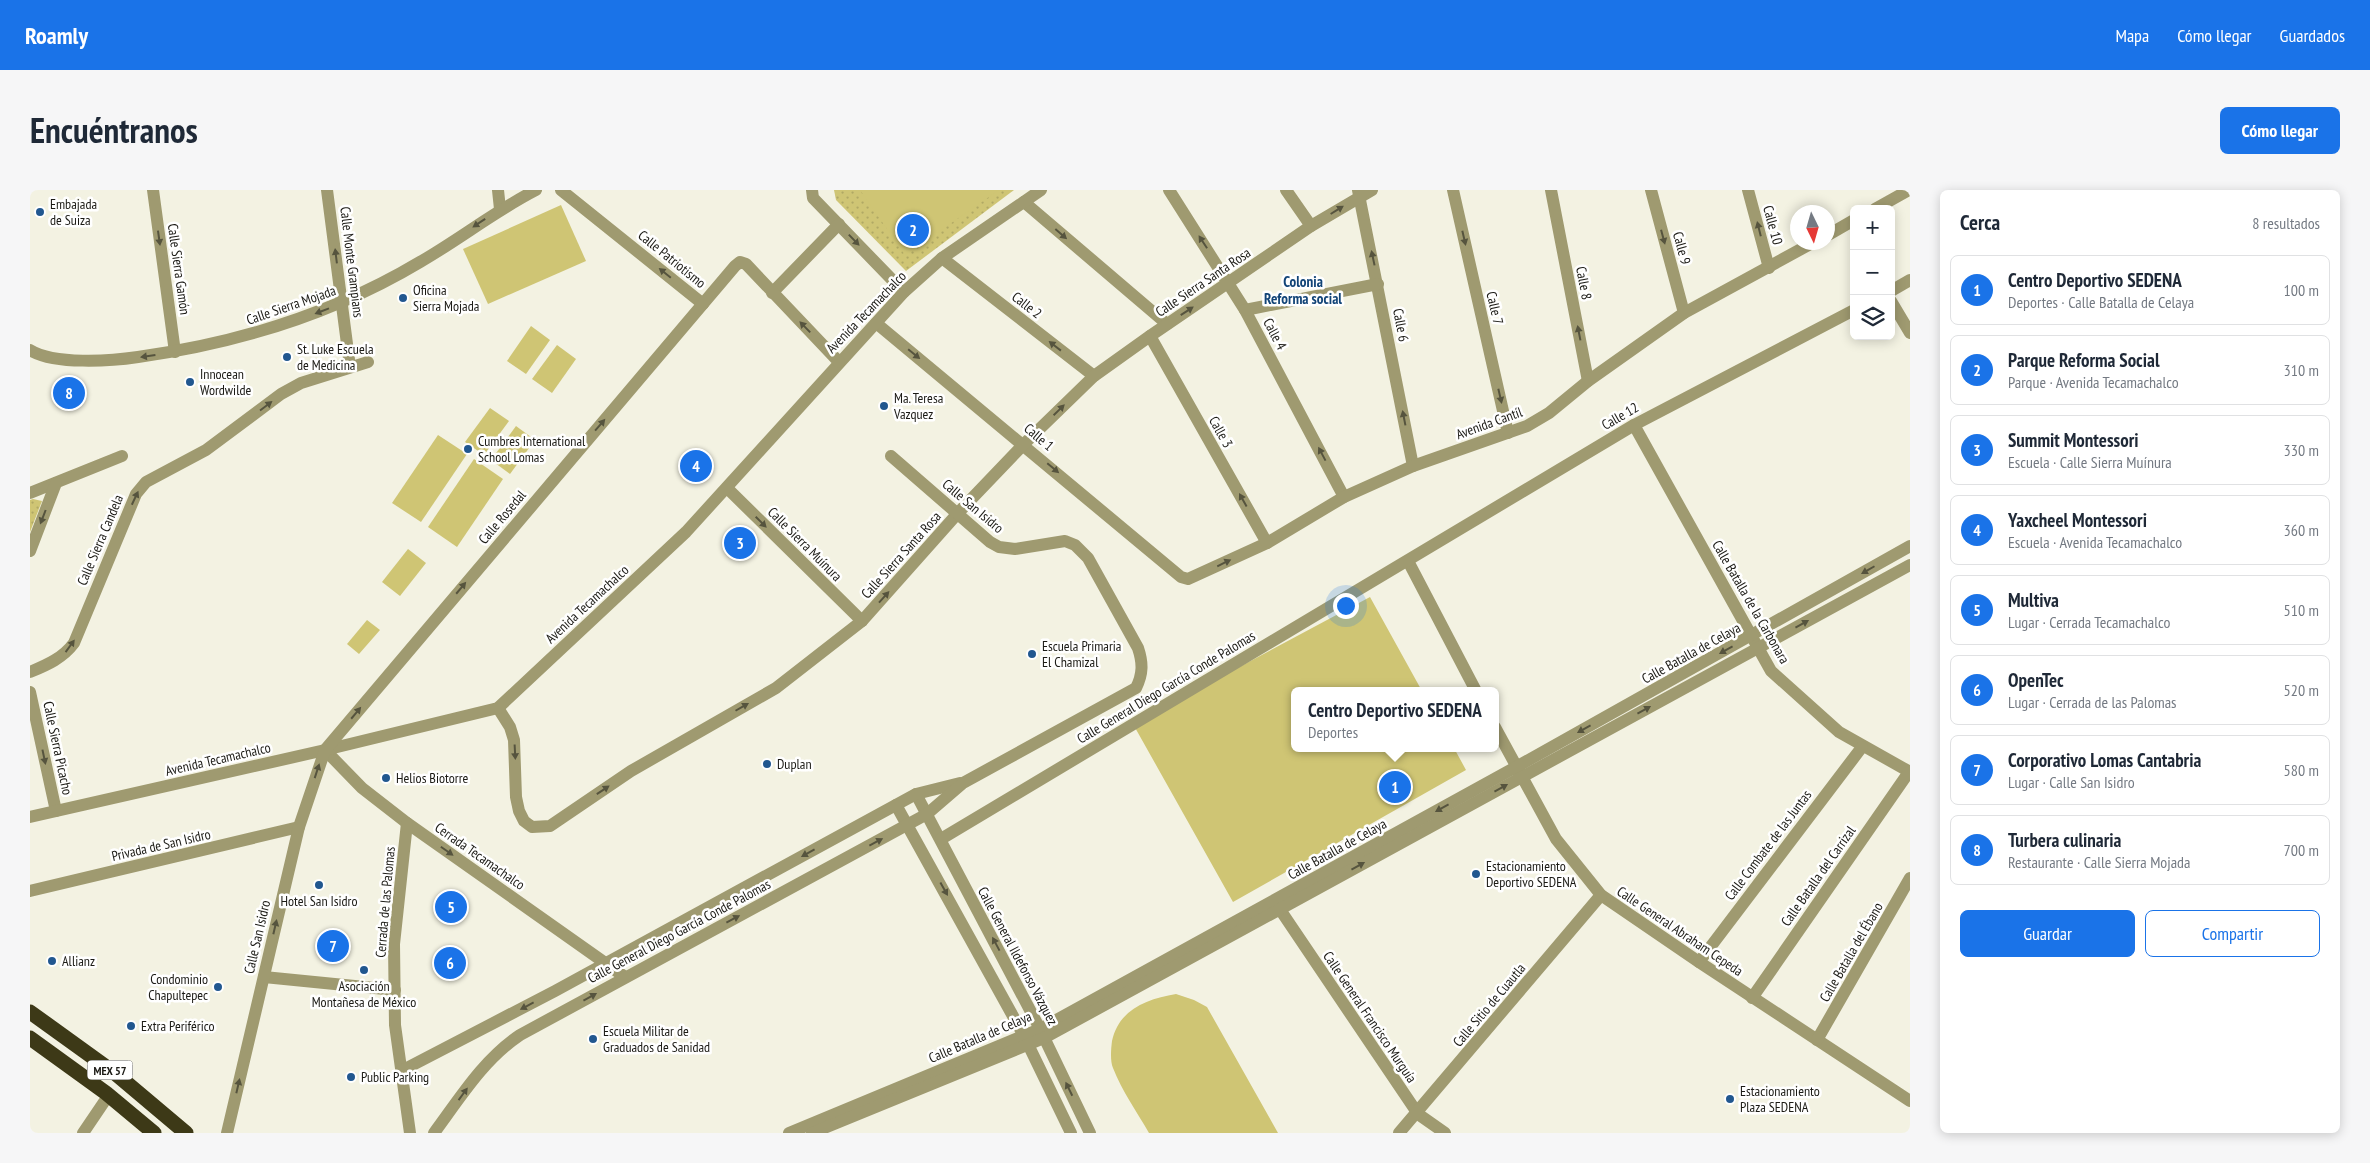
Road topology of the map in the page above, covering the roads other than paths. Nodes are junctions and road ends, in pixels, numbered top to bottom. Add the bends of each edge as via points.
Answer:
1 (152, 190) edge
2 (328, 190) edge
3 (498, 190) edge
4 (536, 190) edge
5 (561, 190) edge
6 (812, 190) edge
7 (1041, 190) edge
8 (1168, 190) edge
9 (1286, 190) edge
10 (1372, 190) edge
11 (1453, 190) edge
12 (1551, 190) edge
13 (1650, 190) edge
14 (1748, 190) edge
15 (1908, 190) edge
16 (1359, 193) edge
17 (1024, 202) junction
18 (1882, 205) edge
19 (500, 209) junction
20 (1850, 222) edge
21 (839, 224) junction
22 (1311, 226) junction
23 (1835, 231) edge
24 (1800, 250) edge
25 (942, 258) junction
26 (1769, 268) junction
27 (1910, 280) edge
28 (1229, 283) junction
29 (1378, 284) junction
30 (1895, 288) edge
31 (904, 292) junction
32 (772, 293) junction
33 (341, 304) junction
34 (703, 304) junction
35 (1895, 309) edge
36 (1245, 310) junction
37 (1850, 312) edge
38 (1684, 313) junction
39 (876, 323) junction
40 (1167, 324) junction
41 (1910, 333) edge
42 (1150, 336) junction
43 (30, 350) edge
44 (175, 352) junction
45 (368, 362) dead end
46 (839, 362) junction
47 (350, 367) junction
48 (1094, 376) junction
49 (1588, 381) junction
50 (1634, 425) junction
51 (1508, 432) junction
52 (1024, 444) junction
53 (122, 456) dead end
54 (891, 456) dead end
55 (1413, 466) junction
56 (56, 483) junction
57 (727, 488) junction
58 (30, 493) edge
59 (1344, 497) junction
60 (958, 514) junction
61 (1267, 543) junction
62 (1910, 546) edge
63 (30, 551) edge
64 (1408, 560) junction
65 (1910, 565) edge
66 (1181, 577) joint
67 (862, 622) junction
68 (1751, 636) junction
69 (1138, 648) joint
70 (1758, 648) junction
71 (30, 672) edge
72 (1474, 687) edge
73 (30, 692) edge
74 (498, 708) junction
75 (1499, 734) edge
76 (1862, 747) junction
77 (325, 750) junction
78 (1519, 772) junction
79 (1910, 772) edge
80 (963, 783) junction
81 (916, 794) junction
82 (896, 805) junction
83 (56, 811) junction
84 (927, 814) junction
85 (30, 817) edge
86 (407, 823) junction
87 (908, 825) junction
88 (299, 827) junction
89 (940, 839) junction
90 (1910, 878) edge
91 (30, 891) edge
92 (1601, 895) junction
93 (1279, 908) junction
94 (1699, 962) junction
95 (605, 963) junction
96 (264, 977) junction
97 (625, 977) junction
98 (395, 990) junction
99 (556, 991) junction
100 (1752, 998) junction
101 (565, 1010) junction
102 (30, 1012) edge
103 (30, 1018) edge
104 (1042, 1034) junction
105 (30, 1038) edge
106 (1817, 1040) junction
107 (1026, 1041) junction
108 (30, 1048) edge
109 (401, 1071) junction
110 (1910, 1101) edge
111 (104, 1102) junction
112 (1418, 1114) junction
113 (83, 1133) edge
114 (142, 1133) edge
115 (154, 1133) edge
116 (176, 1133) edge
117 (186, 1133) edge
118 (227, 1133) edge
119 (410, 1133) edge
120 (434, 1133) edge
121 (789, 1133) edge
122 (812, 1133) edge
123 (1071, 1133) edge
124 (1090, 1133) edge
125 (1399, 1133) edge
126 (1446, 1133) edge

1 -> 44 street, Calle Sierra Gamón
33 -> 2 street, Calle Monte Grampians
3 - 19 street
4 - 19 street, Calle Sierra Mojada
34 -> 5 street, Calle Patriotismo
6 - 21 street via 813,198
7 - 17 street, Avenida Tecamachalco
28 -> 8 street, Calle 4
9 - 22 street
10 - 16 street, Calle Sierra Santa Rosa
11 -> 51 street, Calle 7
49 -> 12 street, Calle 8
13 -> 38 street, Calle 9
26 -> 14 street, Calle 10
15 - 18 street
22 -> 16 street, Calle Sierra Santa Rosa
29 -> 16 street, Calle 6
17 - 25 street, Avenida Tecamachalco
17 -> 40 street
19 -> 33 street, Calle Sierra Mojada via 420,262
20 - 23 street
21 -> 31 street
21 - 32 street
22 - 28 street, Calle Sierra Santa Rosa
24 - 26 street, Avenida Cantíl
25 - 31 street, Avenida Tecamachalco
48 -> 25 street, Calle 2
26 - 38 street, Avenida Cantíl
27 - 30 street
28 - 36 street, Calle 4
40 -> 28 street, Calle Sierra Santa Rosa
29 - 36 street
55 -> 29 street, Calle 6
31 - 39 street, Avenida Tecamachalco
32 - 34 street, Calle Patriotismo via 746,264 740,262
46 -> 32 street, Calle Patriotismo
33 -> 44 street, Calle Sierra Mojada via 285,326 212,346
33 - 47 street, Calle Monte Grampians
77 -> 34 street, Calle Rosedal
35 - 41 street
59 -> 36 street, Calle 4
37 - 50 street, Calle 12
38 - 49 street, Avenida Cantíl
39 - 46 street, Avenida Tecamachalco
39 -> 52 street, Calle 1
40 - 42 street, Calle Sierra Santa Rosa
42 - 48 street, Calle Sierra Santa Rosa
61 -> 42 street, Calle 3
44 -> 43 street, Calle Sierra Mojada via 109,361 64,359
45 - 47 street, Calle Sierra Candela
46 - 57 street, Avenida Tecamachalco
71 -> 47 street, Calle Sierra Candela via 52,663 74,643 139,489 158,475 206,450 281,394
52 -> 48 street, Calle Sierra Santa Rosa
49 - 51 street, Avenida Cantíl via 1549,414
50 - 64 street, Calle 12
50 - 68 street, Calle Batalla de la Carbonara
51 - 55 street, Avenida Cantíl
52 - 60 street, Calle Sierra Santa Rosa
52 -> 66 street, Calle 1
53 - 56 street
54 - 60 street, Calle San Isidro
55 - 59 street, Avenida Cantíl
56 - 58 street
56 -> 63 street
57 -> 67 street, Calle Sierra Muínura
57 - 74 street, Avenida Tecamachalco via 686,532
59 - 61 street, Avenida Cantíl
67 -> 60 street, Calle Sierra Santa Rosa
60 - 69 street, Calle San Isidro via 1000,547 1015,549 1066,541 1075,545 1088,558
66 -> 61 street, Avenida Cantíl via 1196,577
62 -> 68 street, Calle Batalla de Celaya
64 - 72 street
64 - 89 street, Calle General Diego García Conde Palomas
70 -> 65 street, Calle Batalla de Celaya
74 -> 67 street, Calle Sierra Santa Rosa via 514,740 519,811 532,827 542,828 550,826 631,771 776,688
68 - 70 street, Calle Batalla de la Carbonara
68 -> 78 street, Calle Batalla de Celaya
69 - 80 street, Calle General Diego García Conde Palomas via 1142,676 1136,688
70 - 76 street, Calle Batalla de la Carbonara via 1771,671 1839,732
78 -> 70 street, Calle Batalla de Celaya
73 -> 83 street, Calle Sierra Picacho
74 - 77 street, Avenida Tecamachalco
75 - 78 street, Calle General Abraham Cepeda
76 - 79 street, Calle Batalla de la Carbonara
76 - 94 street, Calle Combate de las Juntas
77 - 83 street, Avenida Tecamachalco
77 - 86 street, Cerrada Tecamachalco via 362,788
88 -> 77 street, Calle San Isidro
78 - 92 street, Calle General Abraham Cepeda via 1556,839
93 -> 78 street, Calle Batalla de Celaya
78 -> 104 street, Calle Batalla de Celaya
79 - 100 street, Calle Batalla del Carrizal
80 - 81 street, Calle General Diego García Conde Palomas
80 - 84 street, Calle General Diego García Conde Palomas
81 - 82 street, Calle General Diego García Conde Palomas
81 - 84 street, Calle General Ildefonso Vázquez
82 - 87 street
82 -> 95 street, Calle General Diego García Conde Palomas
83 - 85 street, Avenida Tecamachalco
84 - 87 street, Calle General Diego García Conde Palomas
84 - 89 street, Calle General Ildefonso Vázquez
86 -> 95 street, Cerrada Tecamachalco
86 - 98 street, Cerrada de las Palomas via 394,944
97 -> 87 street, Calle General Diego García Conde Palomas
87 -> 107 street
88 - 91 street, Privada de San Isidro
96 -> 88 street, Calle San Isidro
104 -> 89 street, Calle General Ildefonso Vázquez
90 - 106 street, Calle Batalla del Ébano
92 - 94 street, Calle General Abraham Cepeda
92 - 112 street, Calle Sitio de Cuautla
93 - 104 street, Calle Batalla de Celaya
93 - 112 street, Calle General Francisco Murguía
94 - 100 street, Calle General Abraham Cepeda
95 - 97 street, Cerrada Tecamachalco
95 - 99 street, Calle General Diego García Conde Palomas
96 - 98 street
118 -> 96 street, Calle San Isidro
101 -> 97 street, Calle General Diego García Conde Palomas
98 - 109 street, Cerrada de las Palomas
99 - 101 street
99 -> 109 street, Calle General Diego García Conde Palomas
100 - 106 street, Calle General Abraham Cepeda
120 -> 101 street, Calle General Diego García Conde Palomas via 492,1056 520,1035
102 - 117 highway, MEX 57 via 116,1074
103 - 116 highway
104 - 107 street, Calle Batalla de Celaya
124 -> 104 street, Calle General Ildefonso Vázquez
105 - 115 highway via 106,1093
106 - 110 street, Calle General Abraham Cepeda
107 - 121 street, Calle Batalla de Celaya
107 - 122 street, Calle Batalla de Celaya
107 - 123 street
108 - 111 highway, MEX 57
109 - 119 street, Cerrada de las Palomas
111 - 113 street
111 - 114 highway, MEX 57
112 - 125 street, Calle Sitio de Cuautla
112 - 126 street, Calle General Francisco Murguía

